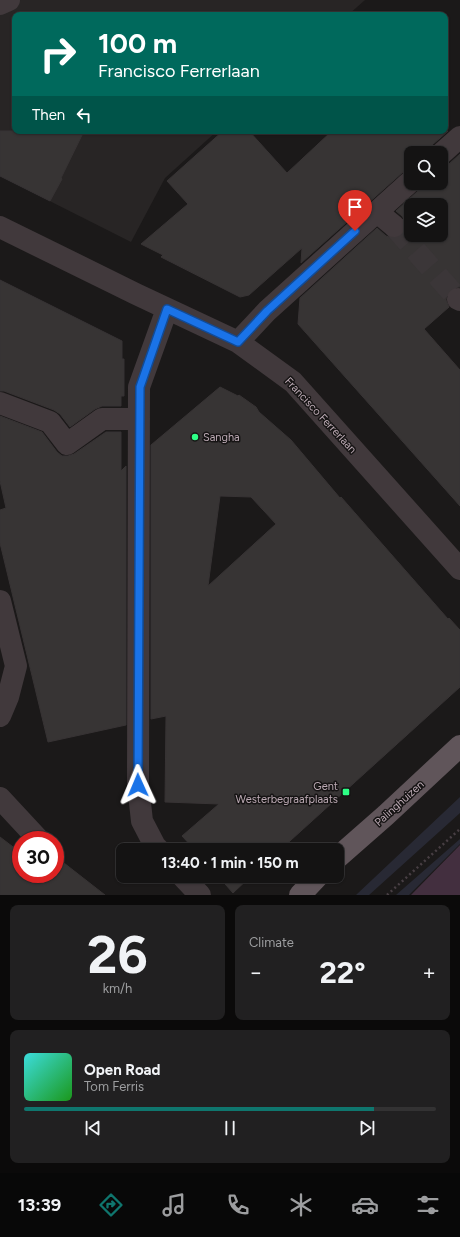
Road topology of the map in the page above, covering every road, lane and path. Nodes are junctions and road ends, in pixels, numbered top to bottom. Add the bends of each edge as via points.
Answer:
1 (9, 0) edge
2 (0, 4) edge
3 (460, 137) edge
4 (448, 148) edge
5 (404, 187) edge
6 (377, 212) junction
7 (394, 226) tunnel mouth
8 (0, 227) edge
9 (167, 309) junction
10 (238, 342) junction
11 (0, 403) edge
12 (139, 419) junction
13 (460, 570) edge
14 (0, 601) edge
15 (0, 716) edge
16 (460, 746) edge
17 (0, 798) edge
18 (460, 829) edge
19 (31, 831) edge
20 (154, 843) edge
21 (344, 852) edge
22 (189, 883) edge
23 (311, 883) edge
24 (200, 895) edge
25 (300, 895) edge
26 (387, 895) edge

1 - 2 street
3 - 4 street
5 - 6 street
6 - 7 street
6 - 10 street via 267,311
8 - 9 street, Francisco Ferrerlaan
9 - 10 street, Francisco Ferrerlaan
9 - 12 street via 140,387
10 - 13 street, Francisco Ferrerlaan via 294,382
11 - 12 street via 50,422 66,444 102,418
12 - 20 street via 138,785 142,821
14 - 15 street via 16,666
16 - 21 main road, Palinghuizen
17 - 19 street
18 - 26 path
22 - 24 street
23 - 25 main road

